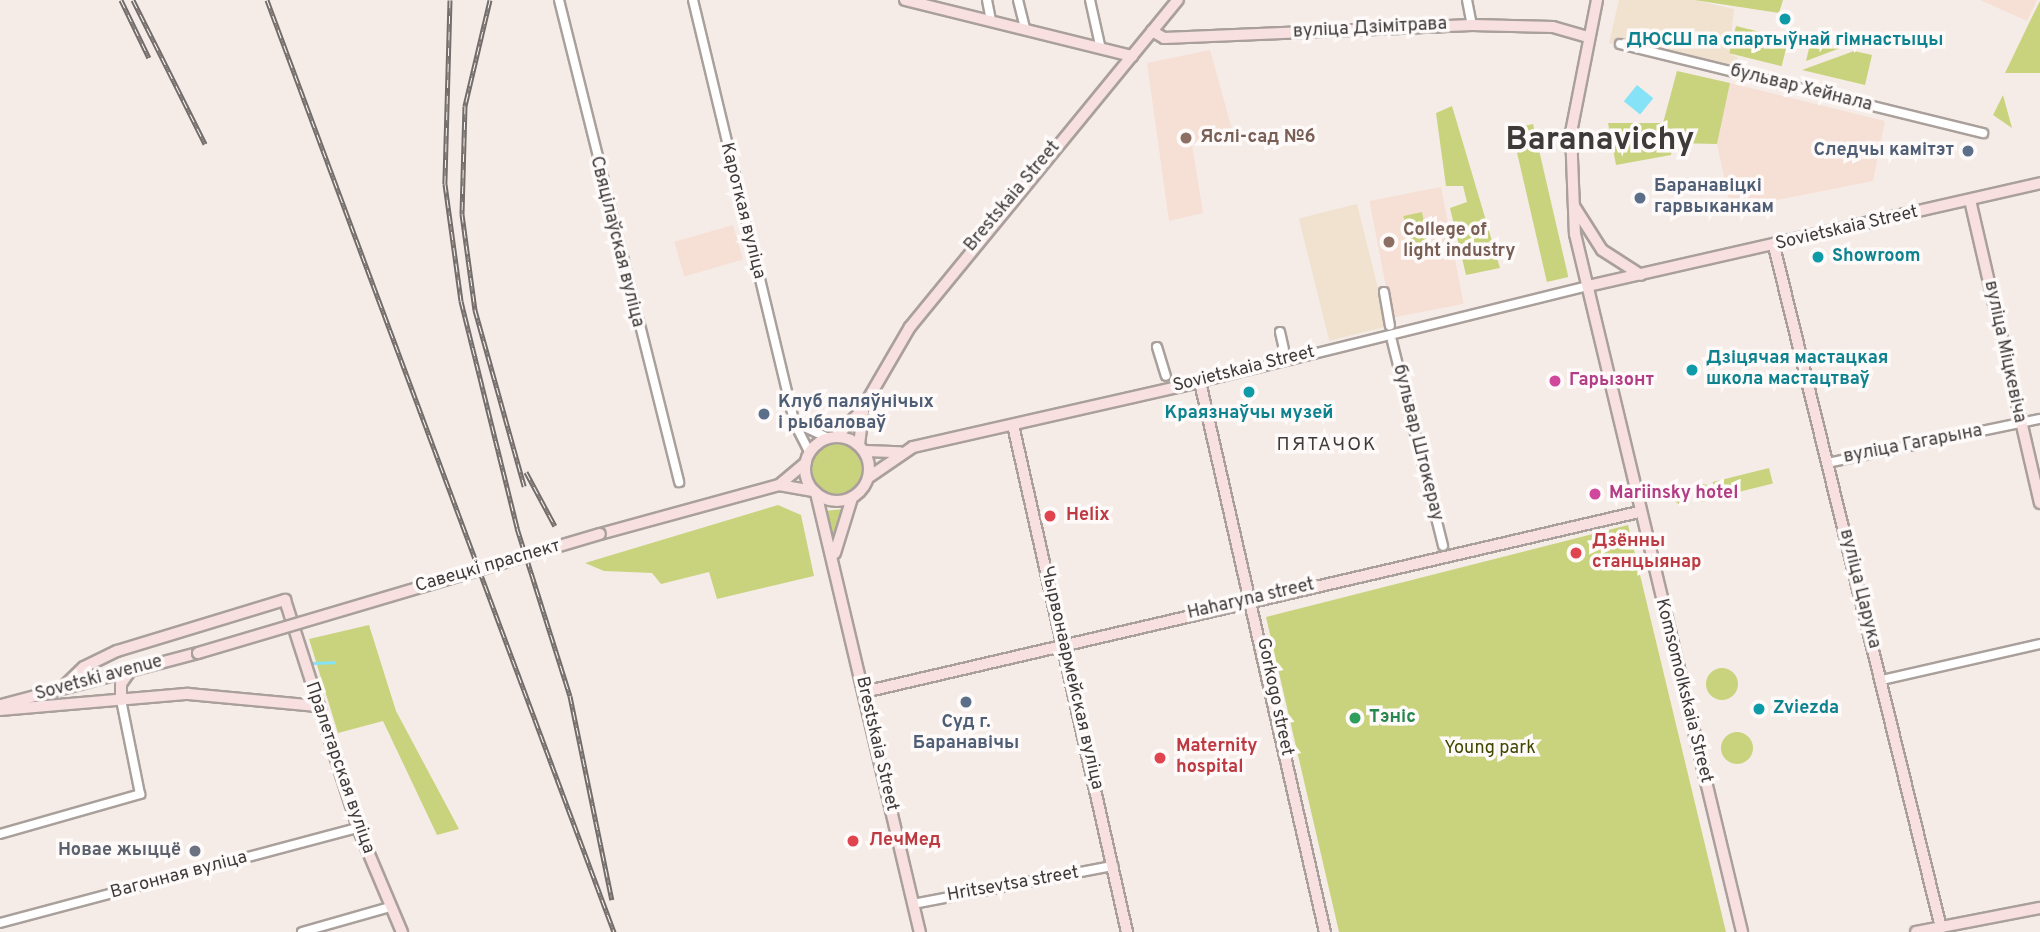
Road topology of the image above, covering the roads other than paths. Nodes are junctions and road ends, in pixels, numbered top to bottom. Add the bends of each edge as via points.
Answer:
1 (559, 0) edge
2 (693, 0) edge
3 (905, 0) edge
4 (986, 0) edge
5 (1018, 0) edge
6 (1090, 0) edge
7 (1178, 0) edge
8 (1467, 0) edge
9 (1597, 0) edge
10 (991, 20) junction
11 (1472, 25) junction
12 (1025, 28) junction
13 (1152, 31) junction
14 (1589, 37) junction
15 (1100, 44) junction
16 (1620, 44) dead end
17 (1132, 56) junction
18 (1983, 133) dead end
19 (2040, 183) edge
20 (1571, 200) junction
21 (1970, 200) junction
22 (1774, 246) junction
23 (1640, 275) junction
24 (1588, 286) junction
25 (1384, 292) dead end
26 (1390, 325) dead end
27 (1280, 332) dead end
28 (1392, 341) dead end
29 (1157, 347) dead end
30 (1284, 349) dead end
31 (1166, 376) dead end
32 (1200, 382) junction
33 (864, 406) junction
34 (2040, 419) edge
35 (794, 422) junction
36 (2020, 424) junction
37 (1013, 425) junction
38 (832, 438) junction
39 (862, 448) junction
40 (900, 452) junction
41 (808, 457) junction
42 (1827, 463) junction
43 (869, 477) junction
44 (679, 482) dead end
45 (779, 485) junction
46 (815, 492) junction
47 (852, 498) junction
48 (2040, 503) edge
49 (1639, 512) junction
50 (1443, 546) dead end
51 (835, 556) junction
52 (1253, 600) junction
53 (2040, 644) edge
54 (1063, 645) junction
55 (198, 653) joint
56 (130, 671) junction
57 (1882, 680) junction
58 (62, 688) junction
59 (864, 692) junction
60 (121, 700) junction
61 (317, 706) junction
62 (0, 707) edge
63 (358, 828) junction
64 (0, 834) edge
65 (1113, 866) junction
66 (913, 904) junction
67 (390, 907) junction
68 (2040, 908) edge
69 (0, 925) edge
70 (1941, 930) edge
71 (8, 932) edge
72 (302, 932) edge
73 (402, 932) edge
74 (920, 932) edge
75 (1127, 932) edge
76 (1325, 932) edge
77 (1742, 932) edge
78 (1916, 932) edge

1 - 44 street, Свяцілаўская вуліца
2 - 35 street, Кароткая вуліца
3 - 10 main road
4 - 10 street
5 - 12 street
6 - 15 street
7 - 13 main road, Brestskaia Street
8 - 11 street
9 - 14 main road, Komsomolkskaia Street
10 - 12 main road
11 - 13 main road, вуліца Дзімітрава via 1164,38
11 - 14 main road, вуліца Дзімітрава via 1553,27
12 - 15 main road
13 - 17 main road, Brestskaia Street
14 - 20 main road, Komsomolkskaia Street via 1571,132
15 - 17 main road
16 - 18 street, бульвар Хейнала
17 - 33 main road, Brestskaia Street via 960,260 910,327
19 - 21 main road, Sovietskaia Street
20 - 23 main road via 1602,250
20 - 24 main road, Komsomolkskaia Street
21 - 22 main road, Sovietskaia Street
21 - 36 main road, вуліца Міцкевіча
22 - 23 main road, Sovietskaia Street
22 - 42 main road, вуліца Царука
23 - 24 main road, Sovietskaia Street
24 - 32 street, Sovietskaia Street
24 - 49 main road, Komsomolkskaia Street
25 - 26 street
27 - 30 street
28 - 50 street, бульвар Штокерау
29 - 31 street
32 - 37 main road, Sovietskaia Street
32 - 52 main road, Gorkogo street
33 - 38 main road, Brestskaia Street
33 - 39 main road, Brestskaia Street
34 - 36 street, вуліца Гагарына
35 - 38 street
35 - 41 street, Кароткая вуліца
36 - 42 street, вуліца Гагарына
36 - 48 main road, вуліца Міцкевіча
37 - 40 main road, Sovietskaia Street
37 - 54 main road, Чырвонаармейская вуліца
38 - 39 main road
38 - 41 main road
39 - 40 main road, Sovietskaia Street
39 - 43 main road
40 - 43 main road, Sovietskaia Street
41 - 45 main road, Савецкі праспект
41 - 46 main road
42 - 57 main road, вуліца Царука
43 - 47 main road
45 - 46 main road, Савецкі праспект
45 - 55 main road, Савецкі праспект, bridge
46 - 47 main road via 833,502
46 - 51 main road, Brestskaia Street
47 - 51 main road, Brestskaia Street
49 - 52 main road, Haharyna street
49 - 77 main road, Komsomolkskaia Street
51 - 59 main road, Brestskaia Street
52 - 54 main road, Haharyna street
52 - 76 main road, Gorkogo street
53 - 57 street
54 - 59 main road, Haharyna street
54 - 65 main road, Чырвонаармейская вуліца
55 - 56 main road, Sovetski avenue
56 - 58 main road, Sovetski avenue
56 - 60 main road via 121,684
57 - 70 main road, вуліца Царука
58 - 61 main road, Пралетарская вуліца via 84,667 154,639 285,600
58 - 62 main road, Sovetski avenue
59 - 66 main road, Brestskaia Street
60 - 61 main road via 203,694
60 - 62 main road
60 - 64 street via 140,794
61 - 63 main road, Пралетарская вуліца
63 - 67 main road, Пралетарская вуліца
63 - 69 street, Вагонная вуліца
65 - 66 street, Hritsevtsa street
65 - 75 main road, Чырвонаармейская вуліца
66 - 74 main road, Brestskaia Street
67 - 72 street
67 - 73 main road, Пралетарская вуліца
68 - 70 main road
69 - 71 street
70 - 78 main road

